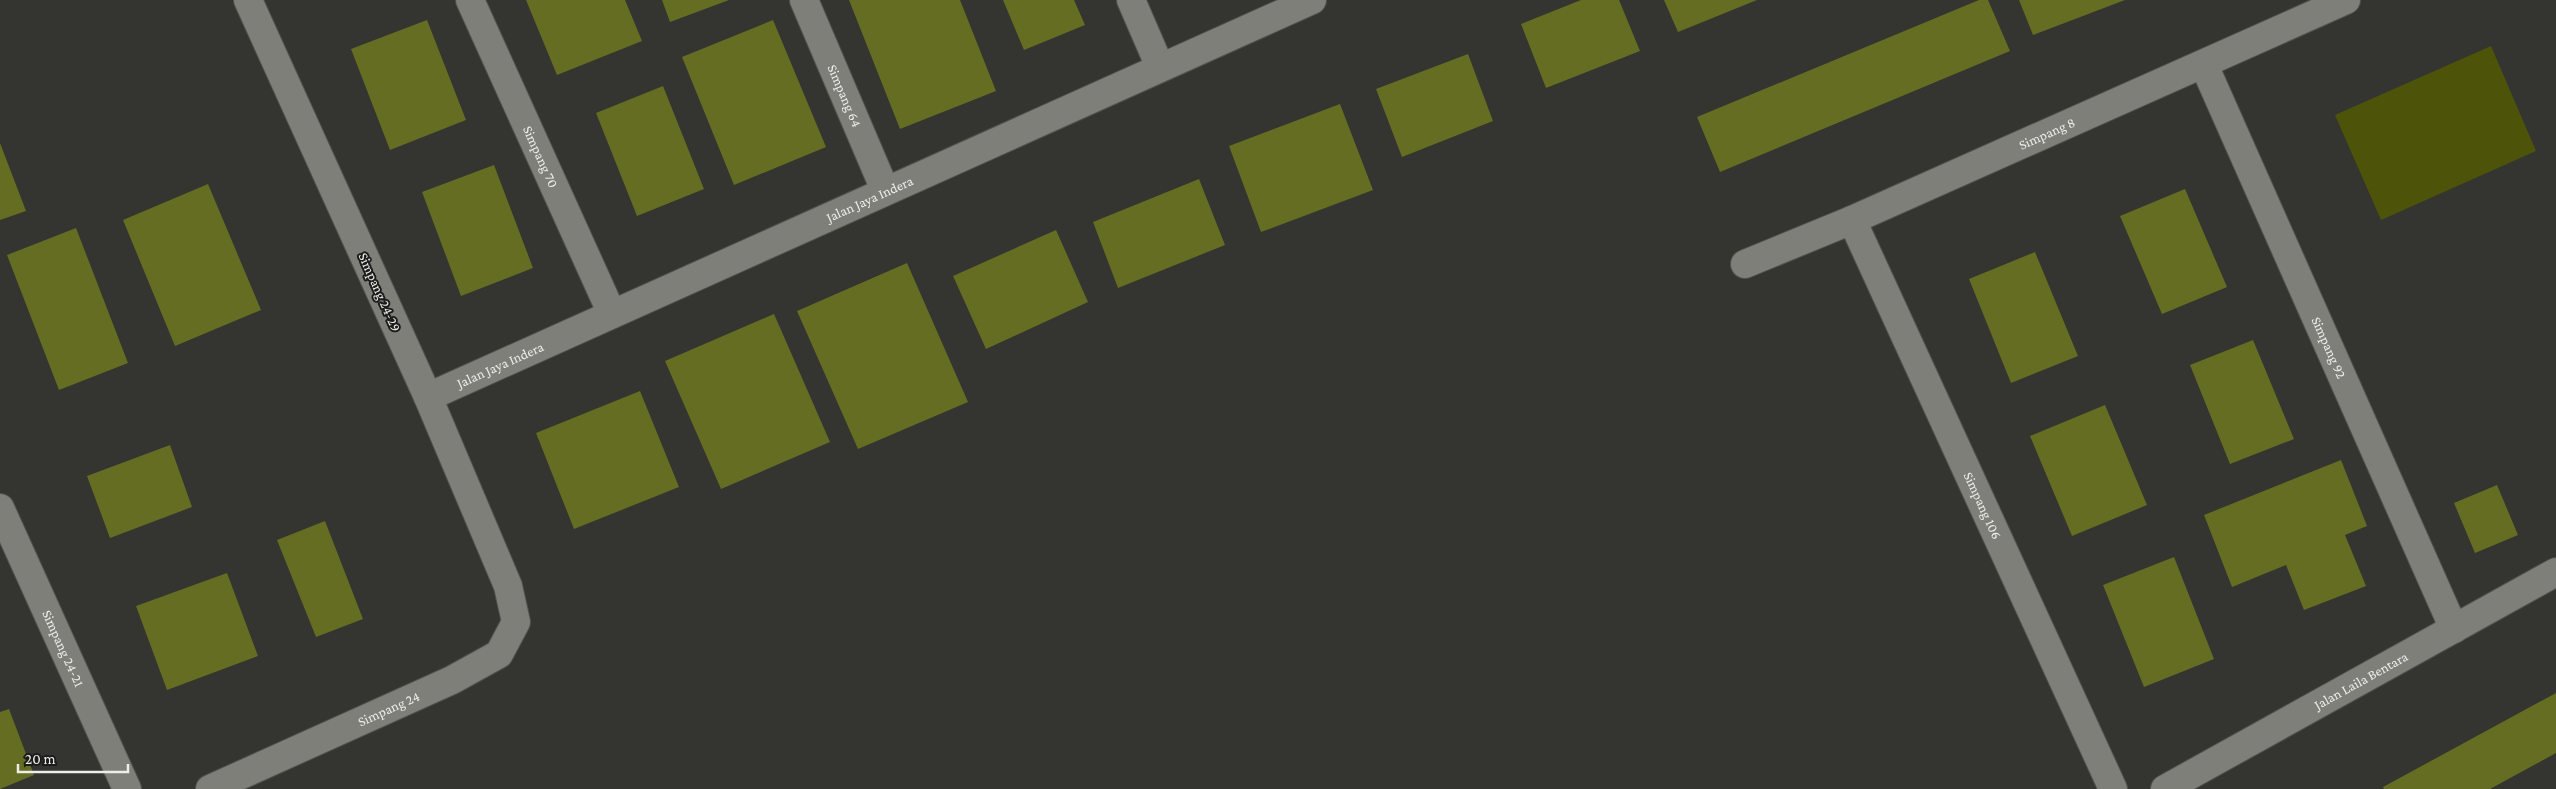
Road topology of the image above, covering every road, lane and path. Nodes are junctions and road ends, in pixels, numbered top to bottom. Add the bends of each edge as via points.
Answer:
1 (248, 0) edge
2 (470, 0) edge
3 (804, 0) edge
4 (1131, 0) edge
5 (1312, 0) edge
6 (2346, 0) edge
7 (2204, 64) junction
8 (1160, 67) junction
9 (885, 190) junction
10 (1852, 220) junction
11 (1745, 264) dead end
12 (612, 314) junction
13 (428, 397) junction
14 (0, 508) edge
15 (2556, 572) edge
16 (508, 586) joint
17 (2454, 629) junction
18 (127, 789) edge
19 (210, 789) edge
20 (2113, 789) edge
21 (2165, 789) edge

1 - 13 street, Simpang 24-29
2 - 12 street, Simpang 70
3 - 9 street, Simpang 64
4 - 8 street
5 - 8 street, Jalan Jaya Indera
6 - 7 street, Simpang 8
7 - 10 street, Simpang 8
7 - 17 street, Simpang 92
8 - 9 street, Jalan Jaya Indera
9 - 12 street, Jalan Jaya Indera
10 - 11 street, Simpang 8
10 - 20 street, Simpang 106
12 - 13 street, Jalan Jaya Indera
13 - 16 street, Simpang 24-29
14 - 18 street, Simpang 24-21
15 - 17 street, Jalan Laila Bentara
16 - 19 street, Simpang 24 via 516,622 500,654 452,680
17 - 21 street, Jalan Laila Bentara

